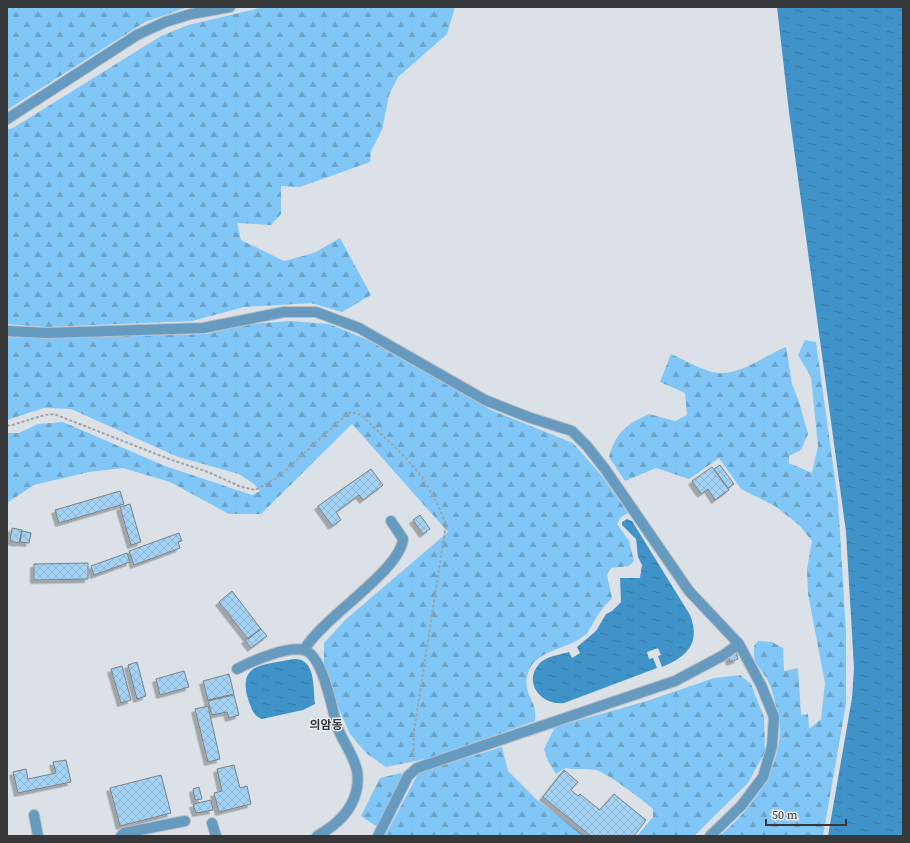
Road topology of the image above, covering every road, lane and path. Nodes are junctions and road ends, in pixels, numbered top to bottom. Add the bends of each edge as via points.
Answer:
1 (230, 7) edge
2 (7, 119) edge
3 (7, 332) edge
4 (7, 426) edge
5 (392, 521) dead end
6 (739, 644) junction
7 (304, 650) junction
8 (237, 669) dead end
9 (408, 776) junction
10 (34, 816) dead end
11 (185, 821) dead end
12 (212, 823) dead end
13 (38, 836) edge
14 (122, 836) edge
15 (216, 836) edge
16 (317, 836) edge
17 (378, 836) edge
18 (710, 836) edge

1 - 2 street via 191,14 136,35
3 - 6 street via 203,328 284,312 316,312 359,328 485,400 572,432 605,469 689,591
4 - 9 path via 54,414 239,486 256,490 277,478 346,415 351,412 361,416 404,456 422,477 446,524 414,731 413,758
5 - 7 street via 403,539 400,552 318,631
6 - 9 street via 675,681 417,768
6 - 18 street via 761,685 774,717 772,746 763,777 755,790
7 - 8 street via 266,656
7 - 16 street via 316,659 331,699 337,726 357,770 358,780 353,802 346,814 337,824
9 - 17 street
10 - 13 street
11 - 14 street via 124,833
12 - 15 street

